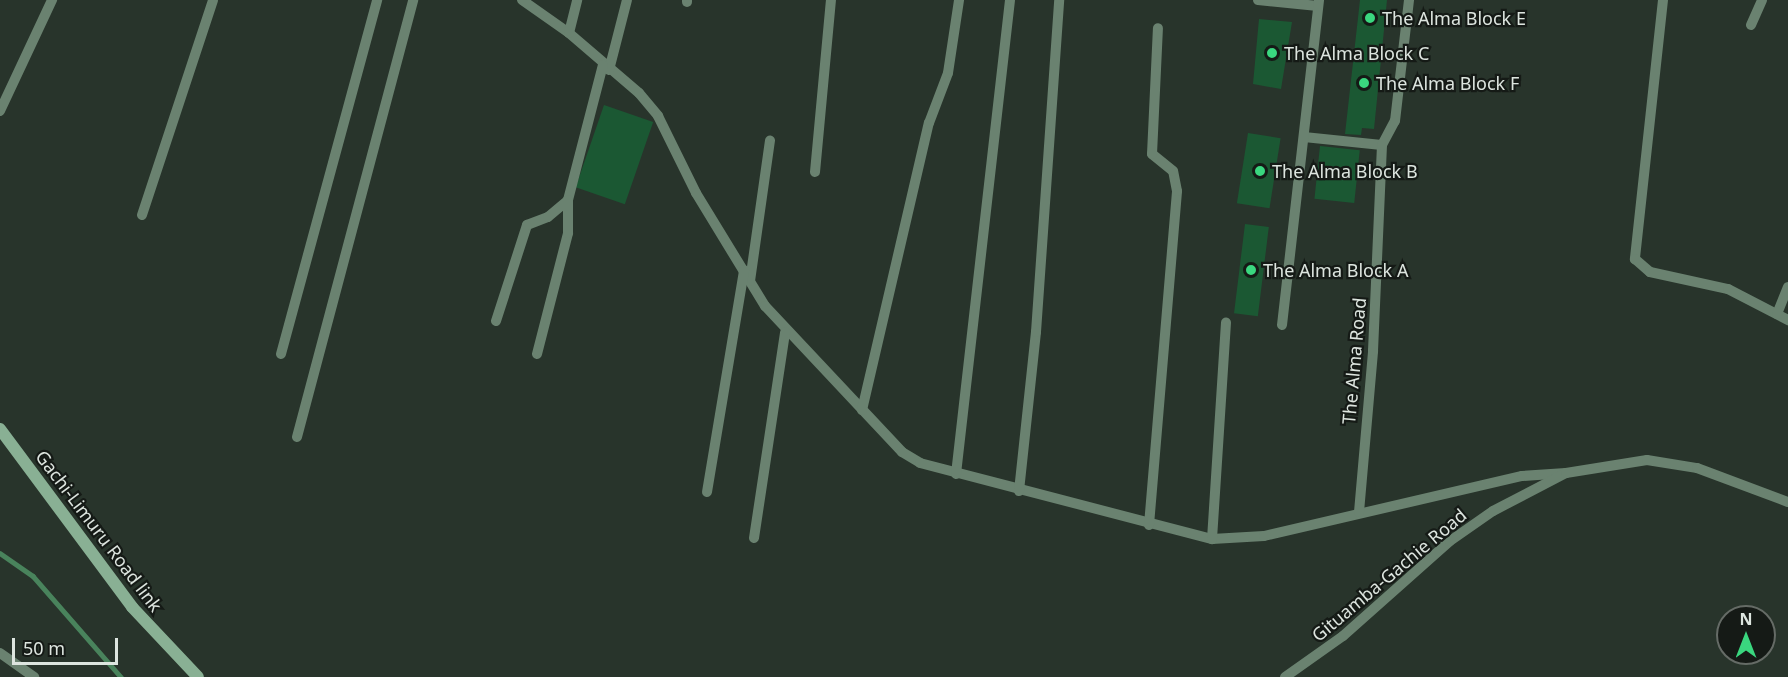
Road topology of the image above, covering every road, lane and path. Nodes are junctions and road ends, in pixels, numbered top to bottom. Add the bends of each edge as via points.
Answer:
1 (52, 0) edge
2 (213, 0) edge
3 (377, 0) edge
4 (413, 0) edge
5 (522, 0) edge
6 (578, 0) edge
7 (627, 0) edge
8 (831, 0) edge
9 (959, 0) edge
10 (1010, 0) edge
11 (1059, 0) edge
12 (1258, 0) edge
13 (1409, 0) edge
14 (1663, 0) edge
15 (1762, 0) edge
16 (1318, 3) edge
17 (538, 6) edge
18 (1751, 25) dead end
19 (1158, 28) dead end
20 (569, 33) junction
21 (606, 67) junction
22 (0, 111) edge
23 (1304, 137) junction
24 (770, 140) dead end
25 (1382, 145) junction
26 (815, 172) dead end
27 (568, 200) junction
28 (142, 215) dead end
29 (744, 270) junction
30 (750, 281) junction
31 (1788, 287) edge
32 (1777, 314) junction
33 (1788, 320) edge
34 (496, 321) dead end
35 (1226, 322) dead end
36 (1282, 325) dead end
37 (785, 332) junction
38 (281, 354) dead end
39 (537, 354) dead end
40 (862, 411) junction
41 (0, 429) edge
42 (297, 437) dead end
43 (1566, 473) junction
44 (956, 474) junction
45 (1019, 491) junction
46 (707, 492) dead end
47 (1788, 502) edge
48 (1359, 513) junction
49 (1149, 525) junction
50 (754, 538) dead end
51 (1212, 539) junction
52 (0, 653) edge
53 (34, 677) edge
54 (198, 677) edge
55 (1284, 677) edge

1 - 22 street
2 - 28 street
3 - 38 street
4 - 42 street
5 - 17 street
6 - 20 street
7 - 21 street
8 - 26 street
9 - 40 street via 948,73 929,123
10 - 44 street
11 - 45 street via 1036,332
12 - 16 street
13 - 25 street, The Alma Road via 1395,121
14 - 32 street via 1635,259 1650,272 1728,289
15 - 18 street
16 - 23 street
17 - 20 street
19 - 49 street via 1152,148 1157,160 1173,171 1178,191
20 - 21 street
21 - 27 street
21 - 29 street via 639,93 658,116 696,194
23 - 25 street
23 - 36 street
24 - 30 street
25 - 48 street, The Alma Road via 1373,351
27 - 34 street via 548,217 527,225
27 - 39 street via 568,233
29 - 30 street
29 - 46 street
30 - 37 street
31 - 32 street
32 - 33 street
35 - 51 street
37 - 40 street
37 - 50 street
40 - 44 street via 902,452
41 - 54 main road, Gachi-Limuru Road link via 132,607
43 - 47 street, Gituamba-Gachie Road via 1647,460 1697,468
43 - 48 street via 1522,476
43 - 55 street, Gituamba-Gachie Road via 1493,511 1450,541 1343,636
44 - 45 street
45 - 49 street
48 - 51 street via 1264,536
49 - 51 street
52 - 53 street

